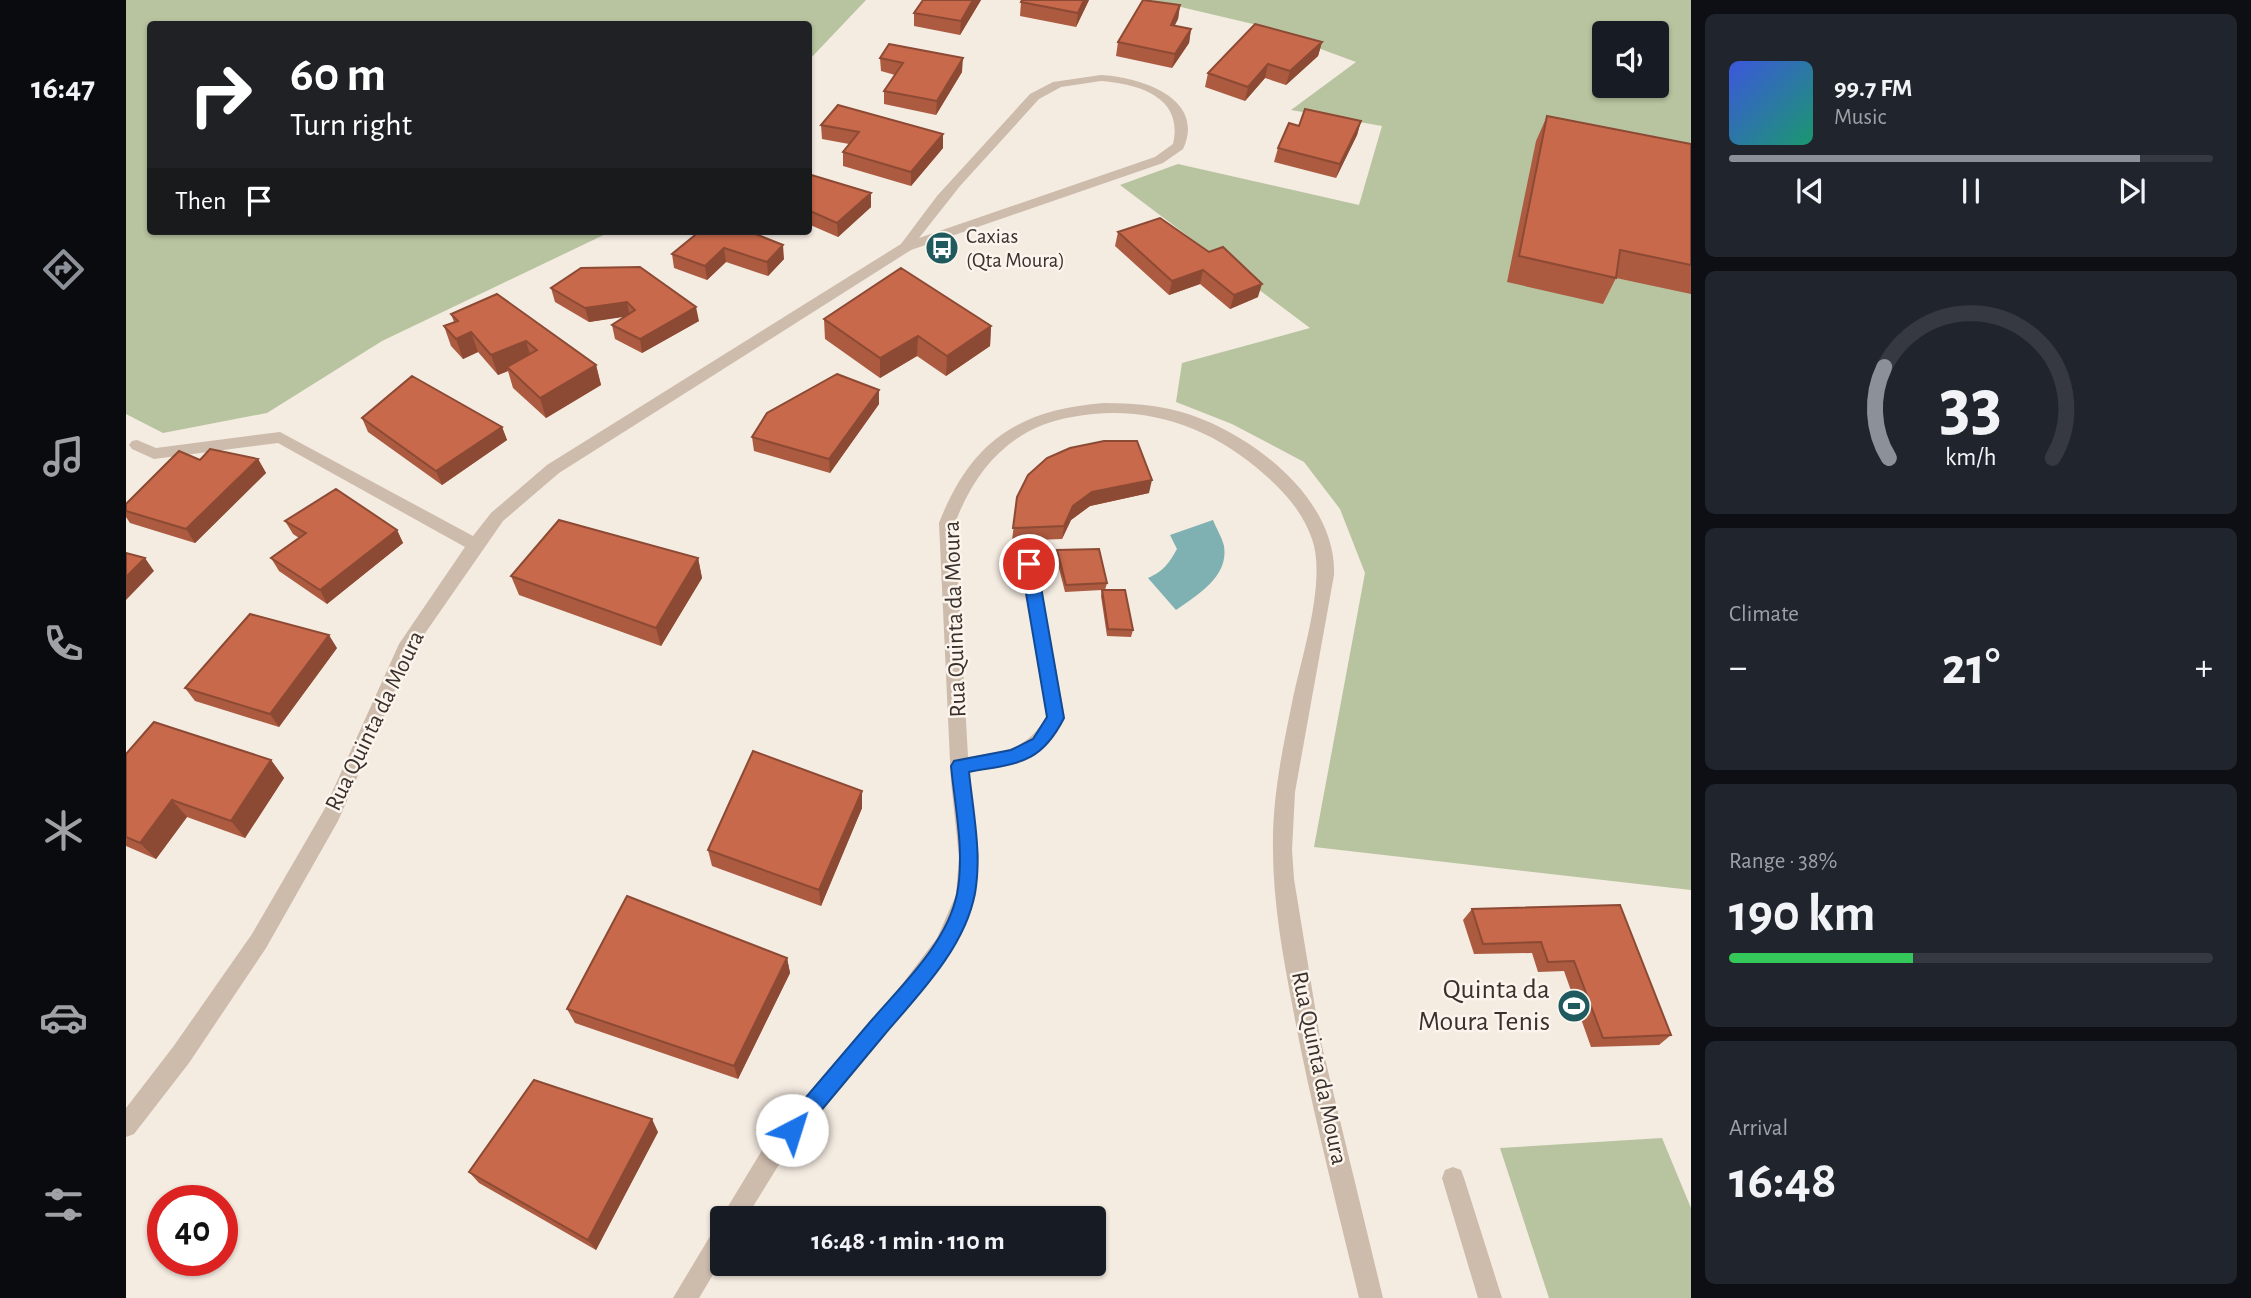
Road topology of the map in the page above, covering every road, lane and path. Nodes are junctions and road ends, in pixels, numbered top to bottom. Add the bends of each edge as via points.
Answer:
1 (906, 247) junction
2 (130, 446) edge
3 (475, 545) junction
4 (1029, 564) dead end
5 (960, 766) junction
6 (126, 1126) edge
7 (1453, 1178) dead end
8 (740, 1206) edge
9 (710, 1257) edge
10 (685, 1298) edge
11 (1371, 1298) edge
12 (1490, 1298) edge

1 - 1 street, Rua Quinta da Moura via 1158,160 1179,146 1184,126 1178,111 1147,87 1117,80 1093,77 1041,91 926,215
1 - 3 street, Rua Quinta da Moura via 553,469 497,517
2 - 3 street via 154,454 280,437
3 - 6 street, Rua Quinta da Moura via 405,649 331,815 259,941
4 - 5 street via 1056,718 1039,744 1014,757
5 - 8 street, Rua Quinta da Moura via 969,857 966,895 944,946 775,1150
5 - 11 street, Rua Quinta da Moura via 947,523 972,469 1003,439 1045,416 1080,409 1130,408 1182,416 1216,429 1283,479 1317,528 1326,559 1287,774 1283,877 1301,998
7 - 12 street
9 - 10 street

